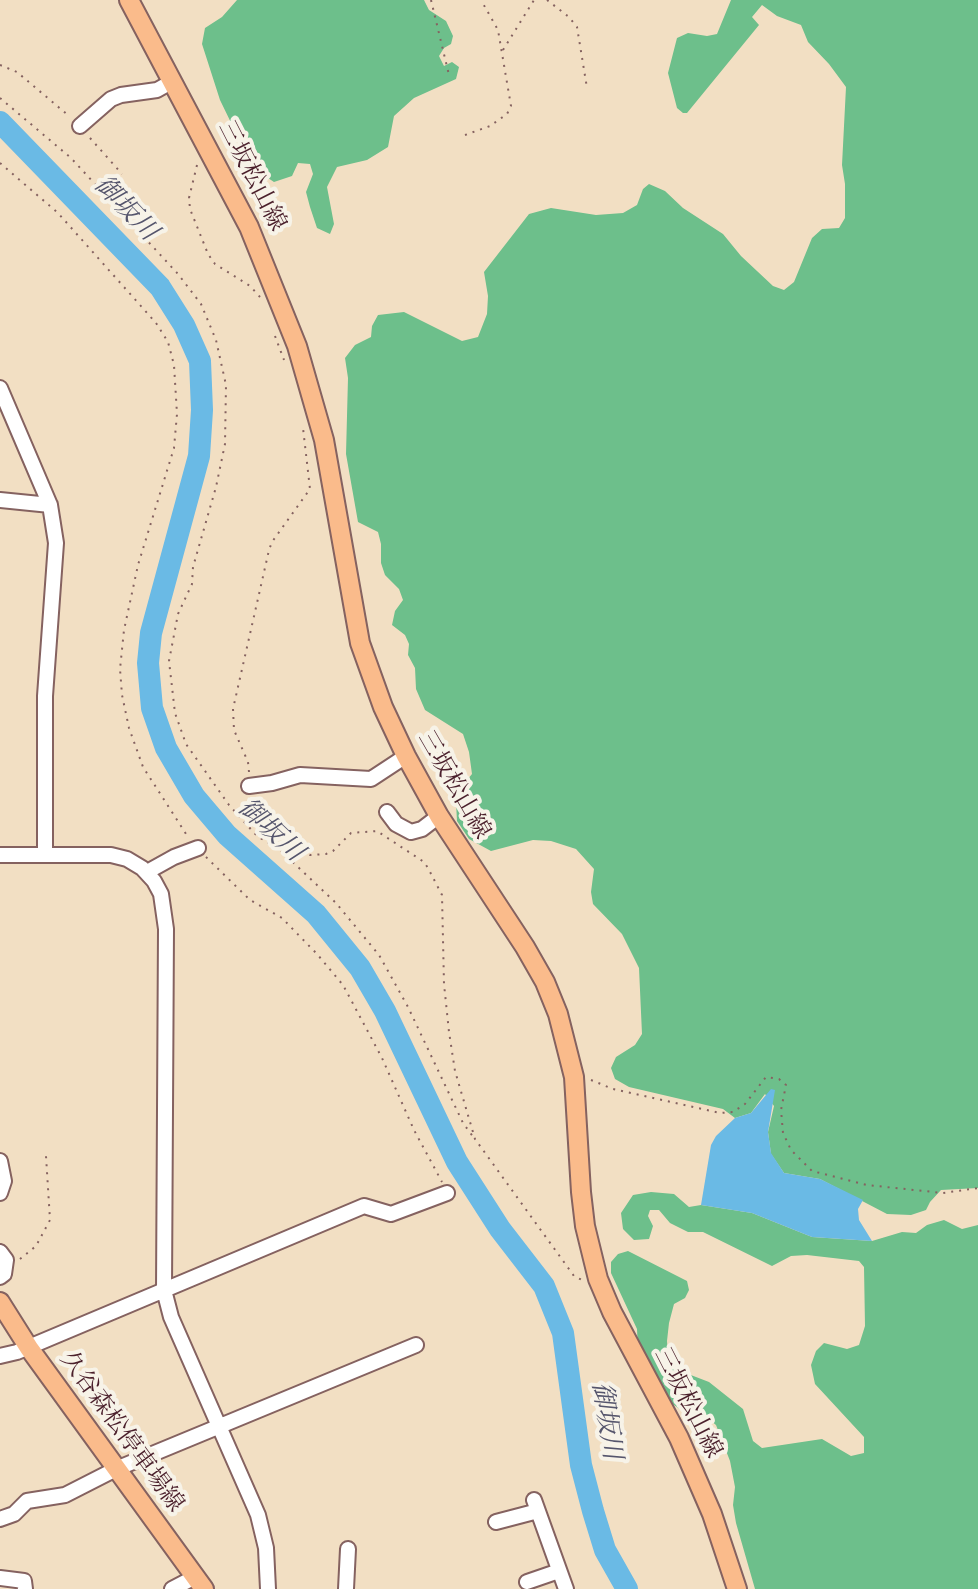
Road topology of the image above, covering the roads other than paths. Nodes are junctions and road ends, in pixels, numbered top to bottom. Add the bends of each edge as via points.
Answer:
1 (129, 0) edge
2 (173, 81) junction
3 (80, 126) road end
4 (0, 388) edge
5 (0, 500) edge
6 (50, 505) junction
7 (406, 756) junction
8 (249, 786) road end
9 (387, 812) dead end
10 (439, 816) junction
11 (198, 848) road end
12 (0, 855) edge
13 (45, 855) junction
14 (147, 872) junction
15 (0, 1161) edge
16 (0, 1193) edge
17 (447, 1193) road end
18 (0, 1252) edge
19 (3, 1272) edge
20 (164, 1290) junction
21 (0, 1302) edge
22 (416, 1345) dead end
23 (29, 1348) junction
24 (0, 1356) edge
25 (218, 1427) junction
26 (116, 1469) junction
27 (0, 1519) edge
28 (496, 1522) dead end
29 (348, 1549) dead end
30 (559, 1571) junction
31 (0, 1578) edge
32 (527, 1582) dead end
33 (199, 1583) edge
34 (25, 1589) edge
35 (172, 1589) edge
36 (268, 1589) edge
37 (346, 1589) edge
38 (566, 1589) edge
39 (737, 1589) edge

1 - 2 main road, 三坂松山線
2 - 3 street via 157,90 111,99
2 - 7 main road, 三坂松山線 via 249,227 297,346 324,440 360,643
4 - 6 street
5 - 6 street
6 - 13 street via 56,543 45,696
7 - 8 street via 371,779 300,775
7 - 10 main road, 三坂松山線
9 - 10 street via 411,832
10 - 39 main road, 三坂松山線 via 525,947 558,1014 574,1077 585,1226 598,1279 679,1438
11 - 14 street
12 - 13 street
13 - 14 street via 111,855
14 - 20 street via 161,894 166,929
15 - 16 street
17 - 20 street via 391,1214 364,1206
18 - 19 street via 6,1260
20 - 23 street
20 - 25 street
21 - 23 main road, 久谷森松停車場線
22 - 25 street
23 - 24 street
23 - 26 main road, 久谷森松停車場線
25 - 26 street
25 - 36 street via 258,1515
26 - 27 street via 65,1495 27,1501
26 - 33 main road, 久谷森松停車場線
28 - 30 street via 536,1505
29 - 37 street
30 - 32 street
30 - 38 street
31 - 34 street via 24,1581
33 - 35 street

